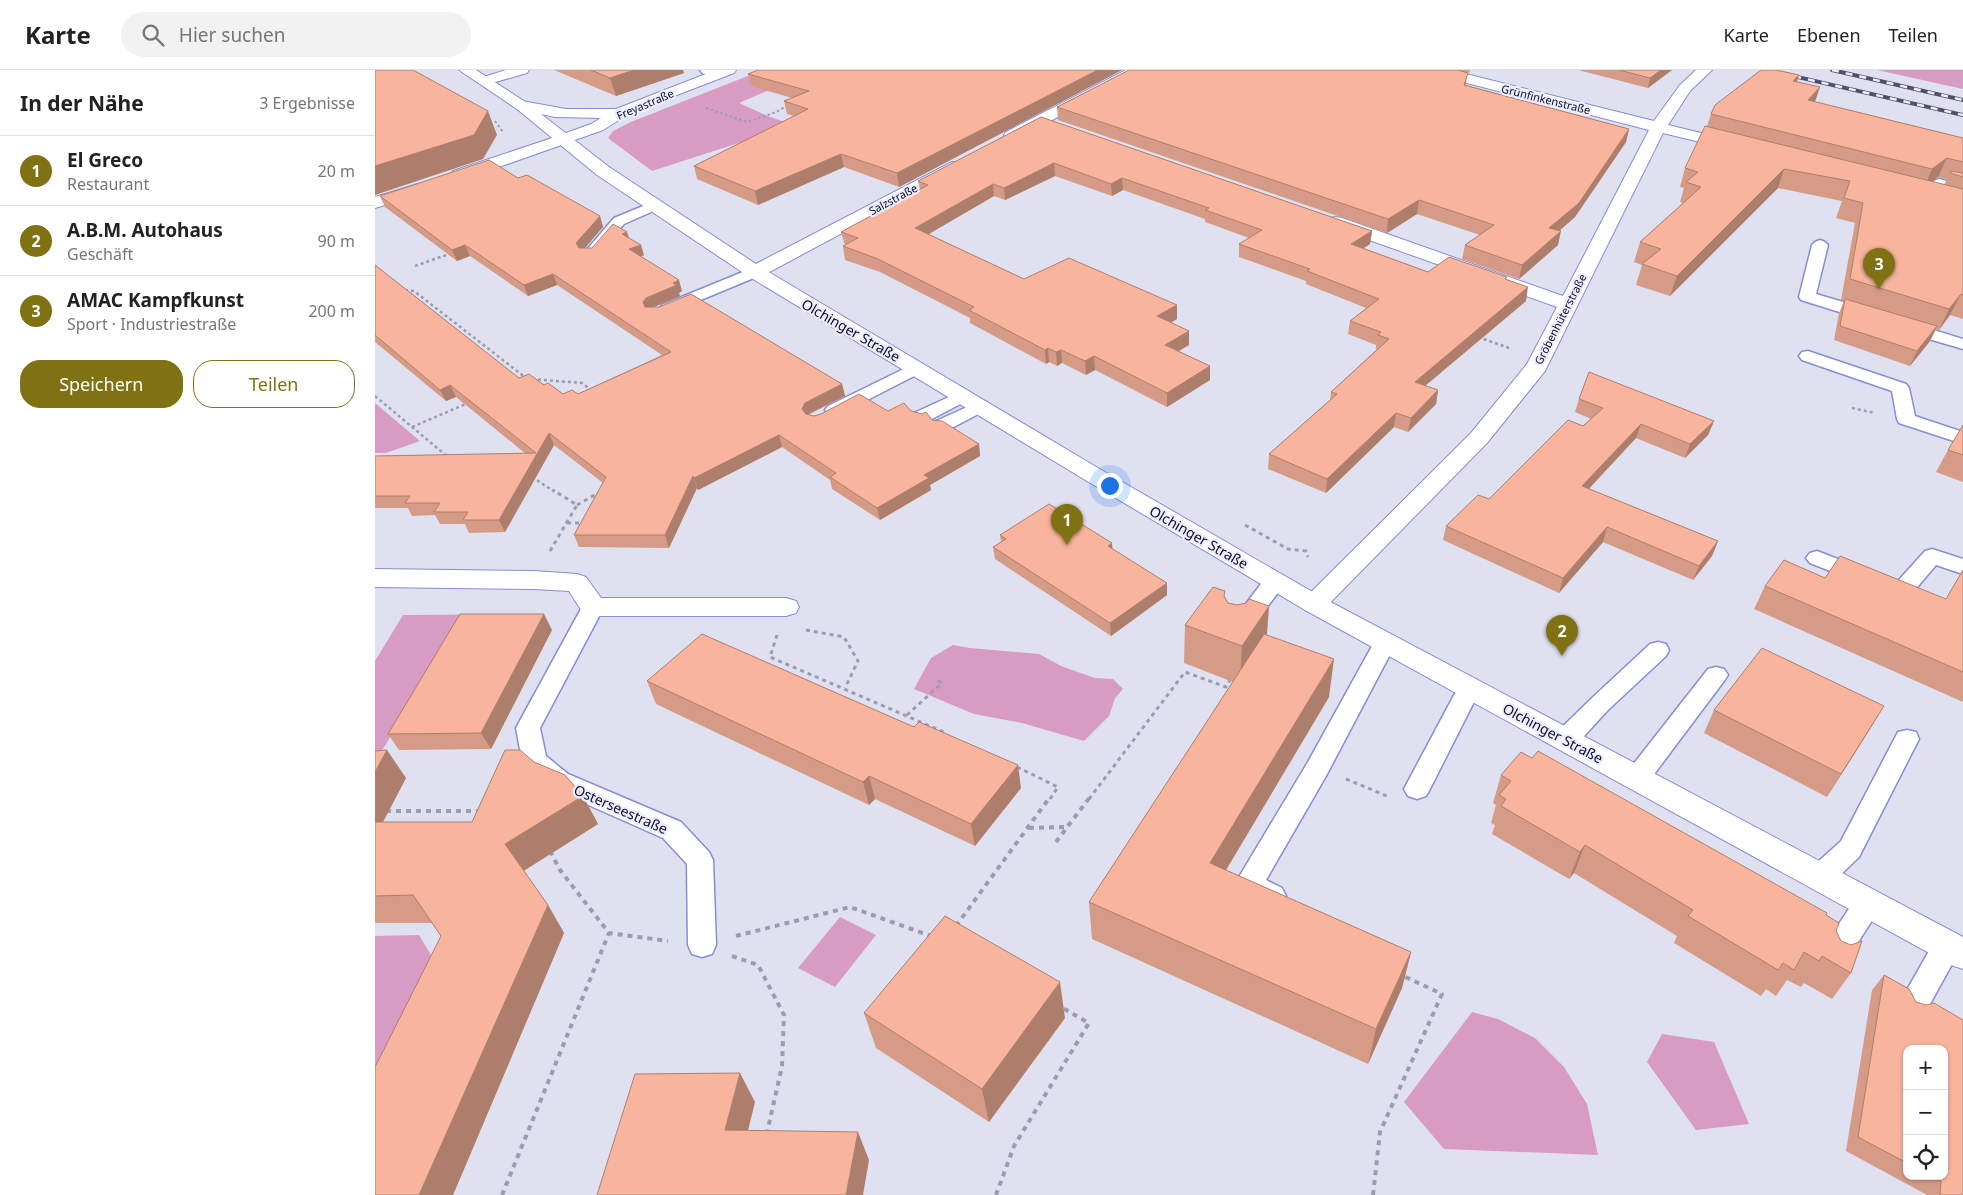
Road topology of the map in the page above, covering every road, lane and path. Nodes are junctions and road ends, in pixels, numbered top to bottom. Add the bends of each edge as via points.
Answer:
1 (466, 70) edge
2 (522, 70) edge
3 (1137, 70) edge
4 (1433, 70) edge
5 (1704, 70) edge
6 (718, 71) edge
7 (485, 81) junction
8 (790, 104) edge
9 (522, 106) junction
10 (706, 108) dead end
11 (625, 110) junction
12 (1040, 121) junction
13 (1659, 126) junction
14 (1058, 127) edge
15 (561, 140) junction
16 (999, 142) edge
17 (1753, 151) edge
18 (967, 159) edge
19 (447, 179) edge
20 (429, 185) edge
21 (1963, 189) edge
22 (1910, 191) edge
23 (1928, 196) junction
24 (375, 203) edge
25 (1963, 205) edge
26 (653, 206) junction
27 (1323, 218) edge
28 (1820, 245) dead end
29 (453, 253) edge
30 (589, 255) edge
31 (415, 266) dead end
32 (755, 272) junction
33 (397, 289) edge
34 (1568, 304) junction
35 (655, 314) edge
36 (1475, 335) edge
37 (1963, 344) edge
38 (1808, 356) dead end
39 (1540, 360) junction
40 (910, 364) junction
41 (526, 378) junction
42 (517, 382) edge
43 (598, 394) edge
44 (375, 396) edge
45 (473, 401) edge
46 (971, 401) junction
47 (817, 414) edge
48 (921, 418) edge
49 (941, 426) edge
50 (412, 427) junction
51 (1963, 438) edge
52 (442, 460) edge
53 (525, 475) edge
54 (602, 491) edge
55 (577, 504) junction
56 (567, 523) junction
57 (592, 523) edge
58 (1817, 558) dead end
59 (1963, 567) edge
60 (375, 578) edge
61 (534, 580) junction
62 (1275, 581) junction
63 (1314, 604) junction
64 (593, 607) junction
65 (786, 607) dead end
66 (798, 630) dead end
67 (1235, 633) edge
68 (776, 638) dead end
69 (1385, 642) junction
70 (1659, 650) dead end
71 (1716, 676) dead end
72 (935, 679) dead end
73 (1230, 680) edge
74 (845, 688) junction
75 (1469, 688) junction
76 (907, 715) junction
77 (953, 737) edge
78 (1907, 739) dead end
79 (1565, 740) junction
80 (1014, 766) edge
81 (1637, 778) junction
82 (1352, 781) dead end
83 (1417, 789) dead end
84 (1380, 793) dead end
85 (385, 811) dead end
86 (480, 811) edge
87 (1066, 827) junction
88 (1028, 828) junction
89 (1056, 842) dead end
90 (546, 845) edge
91 (1820, 877) junction
92 (1868, 903) junction
93 (1293, 906) edge
94 (951, 932) edge
95 (609, 933) junction
96 (937, 937) edge
97 (701, 945) junction
98 (1955, 950) edge
99 (1833, 957) edge
100 (1403, 966) edge
101 (1055, 1004) edge
102 (1914, 1005) edge
103 (766, 1140) edge
104 (502, 1195) edge
105 (996, 1195) edge
106 (1373, 1195) edge

1 - 7 street, Olchinger Straße
2 - 7 street
3 - 12 street
4 - 13 street, Grünfinkenstraße
5 - 13 street, Gröbenhüterstraße via 1685,88
6 - 11 street, Freyastraße
7 - 9 street, Olchinger Straße
8 - 10 path via 747,122
9 - 11 street via 584,115
9 - 15 street, Olchinger Straße
11 - 15 street, Freyastraße via 597,127
12 - 14 street
12 - 16 street
13 - 17 street, Grünfinkenstraße
13 - 34 street, Gröbenhüterstraße
15 - 19 street, Freyastraße
15 - 26 street, Olchinger Straße
18 - 32 street, Salzstraße
20 - 24 street
21 - 23 lane via 1939,183
22 - 23 street
23 - 25 street
26 - 30 lane via 619,221
26 - 32 street, Olchinger Straße
27 - 34 street
28 - 37 lane via 1807,297
29 - 31 path
32 - 35 lane
32 - 40 street, Olchinger Straße
33 - 41 path via 414,291
34 - 39 street, Gröbenhüterstraße
36 - 39 path
38 - 51 lane via 1900,388 1907,419
39 - 63 street, Gröbenhüterstraße via 1479,438
40 - 46 street, Olchinger Straße
40 - 47 lane
41 - 42 path
41 - 43 path via 583,383
44 - 50 path
45 - 50 path
46 - 48 lane
46 - 49 lane
46 - 62 street, Olchinger Straße
50 - 52 path via 452,460
53 - 55 path via 534,477
54 - 55 path
55 - 56 path
56 - 57 path
56 - 61 path
58 - 59 lane via 1901,592 1932,556
60 - 61 street
61 - 64 street via 577,583
62 - 63 street, Olchinger Straße
62 - 67 lane
63 - 69 street, Olchinger Straße
64 - 65 street
64 - 97 lane, Osterseestraße via 528,728 534,760 559,781 672,830 700,860
66 - 74 path via 844,636 858,661
68 - 74 path via 770,657
69 - 75 street, Olchinger Straße
69 - 93 lane via 1317,769 1249,885
70 - 79 lane
71 - 81 lane
72 - 76 path via 942,683
73 - 87 path via 1226,687 1185,672
74 - 76 path
75 - 79 street, Olchinger Straße
75 - 83 lane
76 - 77 path
78 - 91 lane via 1850,849
79 - 81 street, Olchinger Straße
80 - 88 path via 1059,787
81 - 91 street, Olchinger Straße
82 - 84 path
85 - 86 path
87 - 88 path
87 - 89 path
88 - 94 path
90 - 95 path via 560,870
91 - 92 street, Olchinger Straße
92 - 98 street, Olchinger Straße
92 - 99 lane
95 - 97 path
95 - 104 path
96 - 97 path via 849,907
97 - 103 path via 758,965 784,1015 783,1066
98 - 102 lane
100 - 106 path via 1399,974 1442,994 1380,1132
101 - 105 path via 1089,1023 1014,1146

